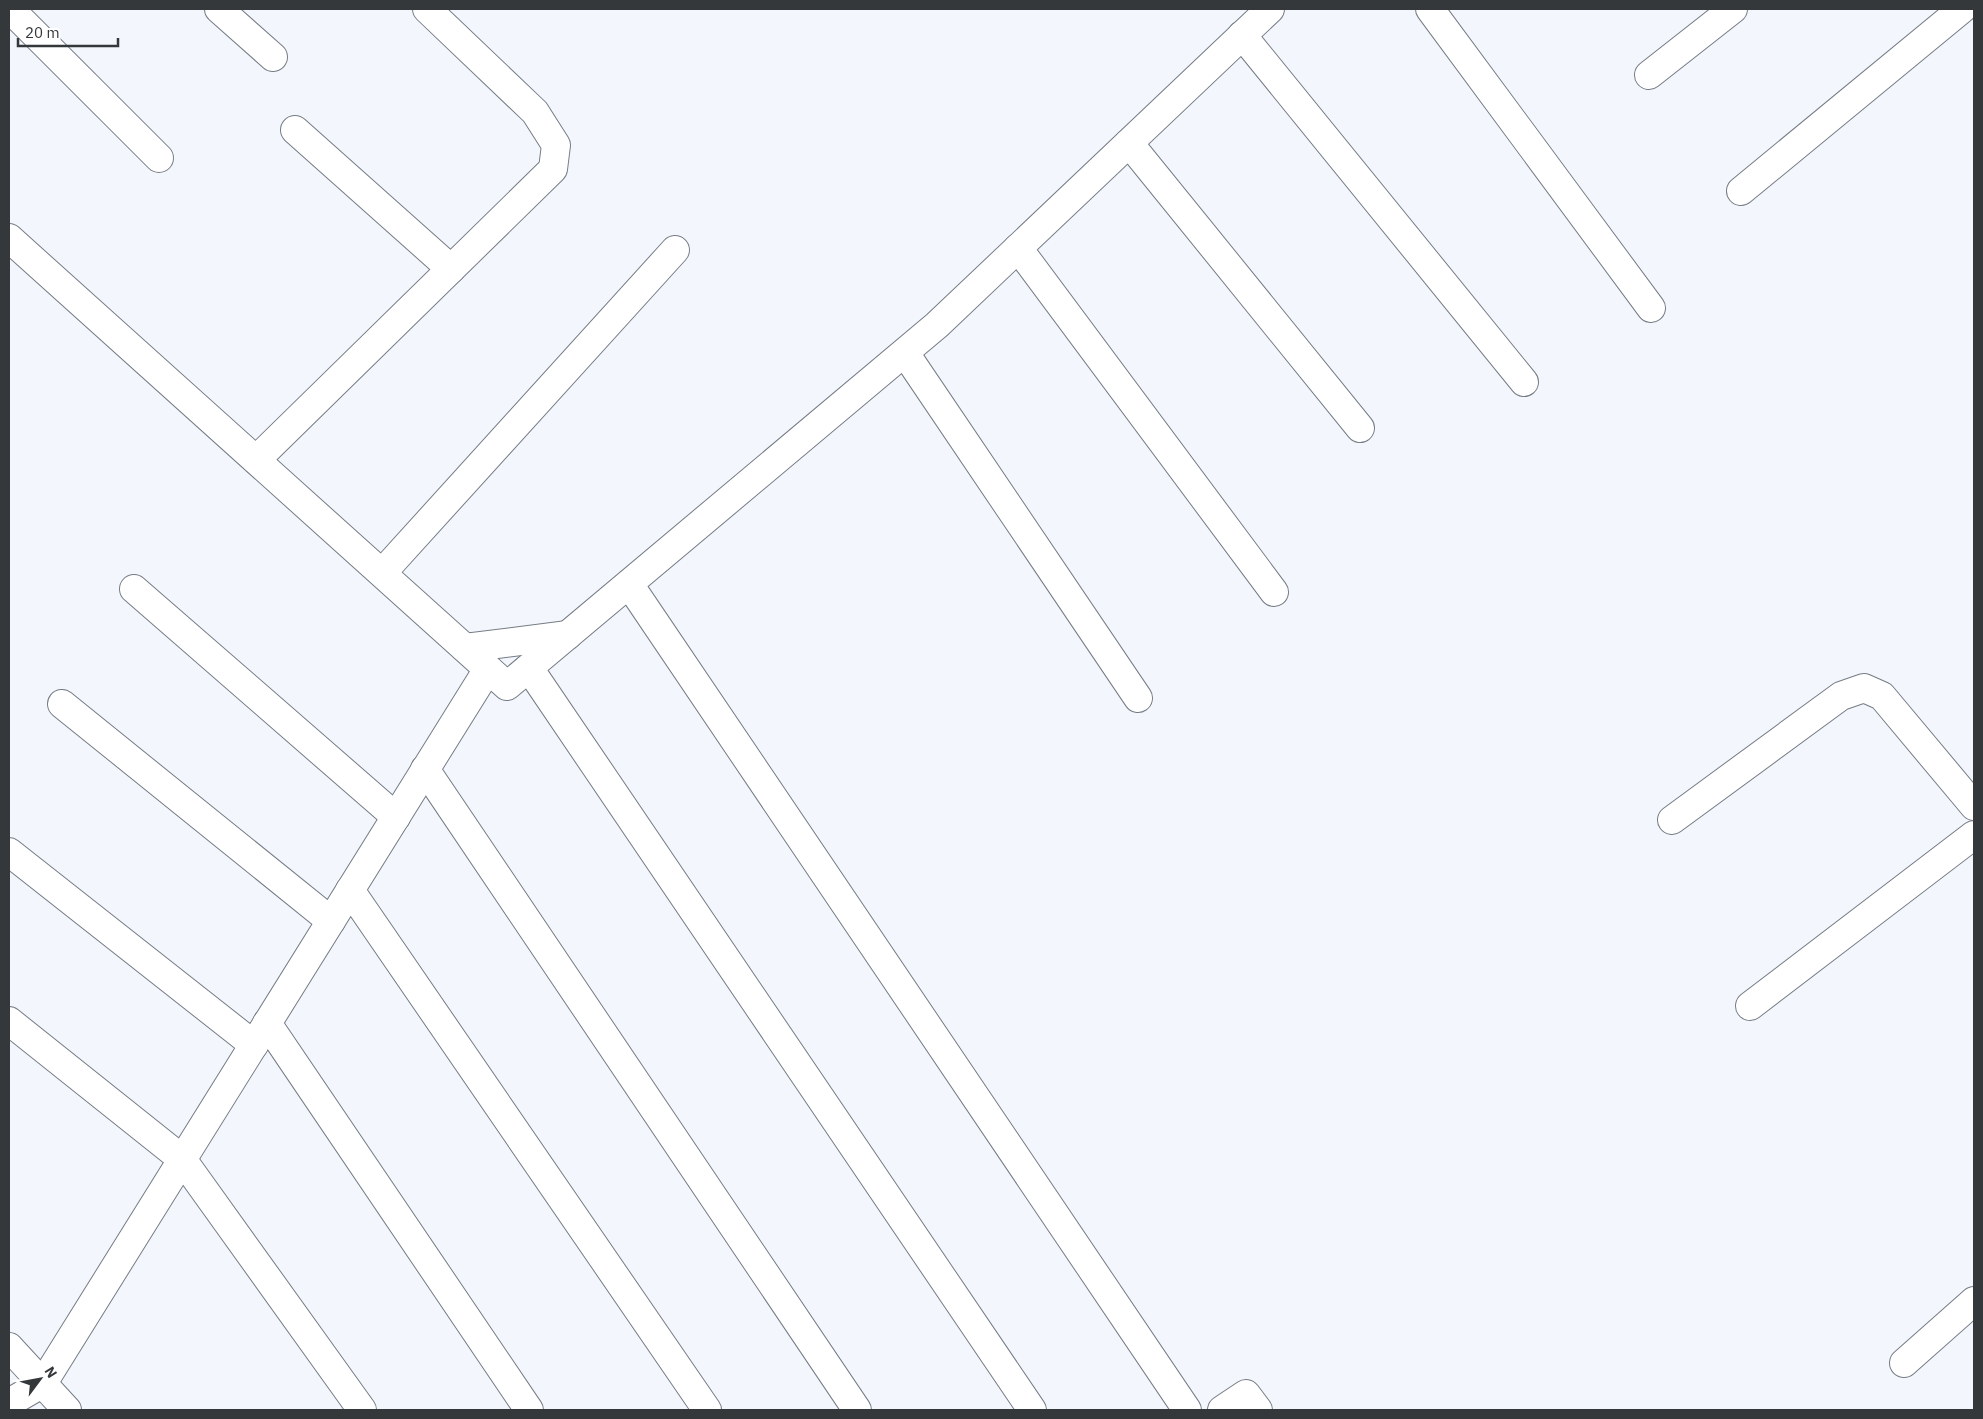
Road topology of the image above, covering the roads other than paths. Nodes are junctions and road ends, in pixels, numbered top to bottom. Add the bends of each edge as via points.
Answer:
1 (10, 9) edge
2 (219, 9) edge
3 (427, 9) edge
4 (1270, 9) edge
5 (1430, 9) edge
6 (1733, 9) edge
7 (1962, 9) edge
8 (1242, 35) junction
9 (273, 57) dead end
10 (1649, 75) dead end
11 (295, 130) dead end
12 (1129, 143) junction
13 (159, 158) dead end
14 (1741, 191) dead end
15 (9, 238) edge
16 (1018, 248) junction
17 (675, 250) dead end
18 (452, 269) junction
19 (1651, 308) dead end
20 (904, 353) junction
21 (1524, 382) dead end
22 (1360, 428) dead end
23 (256, 460) junction
24 (382, 573) junction
25 (629, 584) junction
26 (134, 589) dead end
27 (1274, 592) dead end
28 (568, 635) junction
29 (465, 648) junction
30 (528, 668) junction
31 (488, 669) junction
32 (1138, 698) dead end
33 (62, 704) dead end
34 (425, 769) junction
35 (1974, 806) edge
36 (396, 817) junction
37 (1672, 820) dead end
38 (1974, 835) edge
39 (9, 852) edge
40 (350, 890) junction
41 (331, 921) junction
42 (1750, 1006) dead end
43 (9, 1021) edge
44 (261, 1034) junction
45 (182, 1159) junction
46 (1974, 1301) edge
47 (9, 1347) edge
48 (1904, 1363) dead end
49 (43, 1383) junction
50 (9, 1404) edge
51 (67, 1410) edge
52 (362, 1410) edge
53 (529, 1410) edge
54 (707, 1410) edge
55 (858, 1410) edge
56 (1032, 1410) edge
57 (1186, 1410) edge
58 (1222, 1410) edge
59 (1258, 1410) edge

1 - 13 street
2 - 9 street
3 - 18 street via 535,112 556,145 554,169
4 - 8 street
5 - 19 street
6 - 10 street
7 - 14 street
8 - 12 street
8 - 21 street
11 - 18 street
12 - 16 street
12 - 22 street
15 - 23 street
16 - 20 street
16 - 27 street
17 - 24 street
18 - 23 street
20 - 25 street
20 - 32 street
23 - 24 street
24 - 29 street
25 - 28 street
25 - 57 street
26 - 36 street
28 - 29 street
28 - 30 street
29 - 31 street
30 - 31 street via 507,686
30 - 56 street
31 - 34 street
33 - 41 street
34 - 36 street
34 - 55 street
35 - 37 street via 1882,696 1864,688 1841,696
36 - 40 street
38 - 42 street
39 - 44 street
40 - 41 street
40 - 54 street
41 - 44 street
43 - 45 street
44 - 45 street
44 - 53 street
45 - 49 street
45 - 52 street
46 - 48 street
47 - 49 street
49 - 50 street
49 - 51 street
58 - 59 street via 1246,1394

